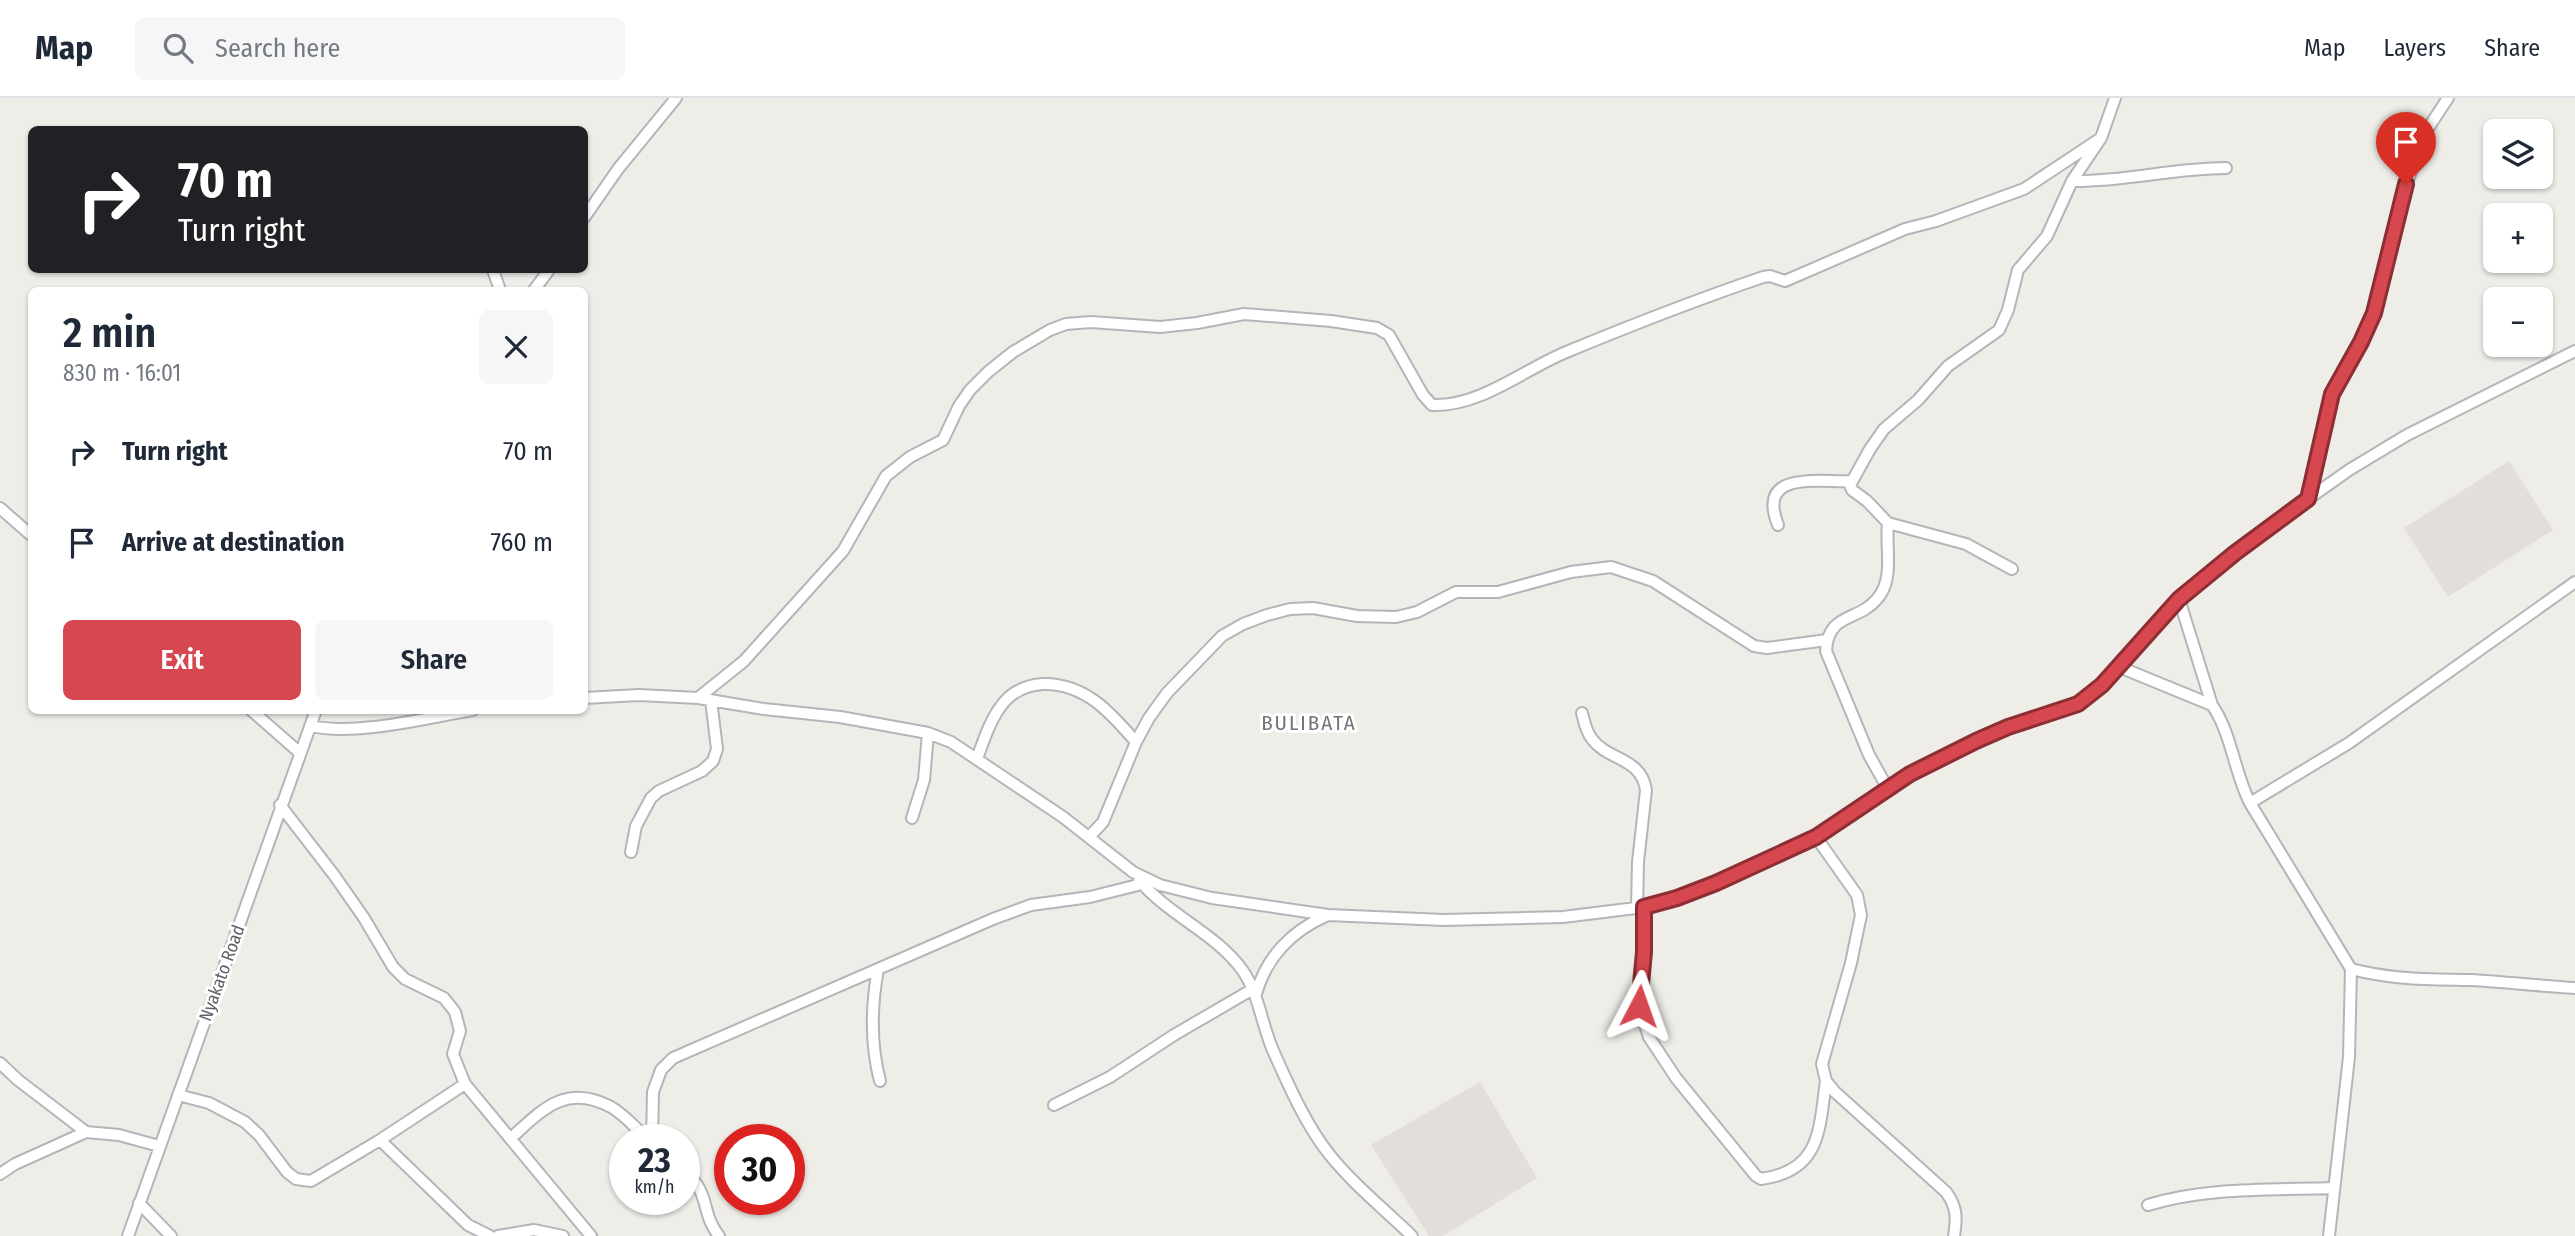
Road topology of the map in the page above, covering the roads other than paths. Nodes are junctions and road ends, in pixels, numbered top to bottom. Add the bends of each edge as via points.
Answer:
1 (676, 98) edge
2 (2115, 98) edge
3 (2448, 98) edge
4 (2101, 138) junction
5 (2226, 169) dead end
6 (2072, 181) junction
7 (588, 212) edge
8 (2575, 351) edge
9 (1852, 481) junction
10 (2308, 499) junction
11 (0, 508) edge
12 (1888, 523) junction
13 (1779, 525) dead end
14 (28, 532) edge
15 (2012, 569) dead end
16 (2575, 582) edge
17 (2179, 599) junction
18 (1827, 640) junction
19 (2117, 666) junction
20 (588, 698) edge
21 (698, 698) junction
22 (711, 701) junction
23 (2212, 705) junction
24 (1582, 713) dead end
25 (256, 714) edge
26 (314, 714) edge
27 (446, 714) edge
28 (310, 726) junction
29 (928, 733) junction
30 (1136, 742) junction
31 (300, 752) junction
32 (977, 759) junction
33 (1888, 789) junction
34 (2250, 803) junction
35 (281, 805) junction
36 (912, 818) dead end
37 (1090, 836) junction
38 (1816, 837) junction
39 (631, 852) dead end
40 (1133, 872) junction
41 (1142, 884) junction
42 (1640, 908) junction
43 (1328, 915) junction
44 (878, 969) junction
45 (2351, 969) junction
46 (2575, 988) edge
47 (1254, 992) junction
48 (0, 1063) edge
49 (880, 1081) dead end
50 (1825, 1081) junction
51 (465, 1084) junction
52 (178, 1095) junction
53 (1054, 1105) dead end
54 (632, 1124) edge
55 (651, 1124) edge
56 (86, 1132) junction
57 (511, 1138) junction
58 (380, 1140) junction
59 (159, 1146) junction
60 (0, 1174) edge
61 (2333, 1188) junction
62 (700, 1189) edge
63 (139, 1203) junction
64 (2148, 1205) dead end
65 (128, 1236) edge
66 (171, 1236) edge
67 (490, 1236) edge
68 (498, 1236) edge
69 (564, 1236) edge
70 (591, 1236) edge
71 (719, 1236) edge
72 (1412, 1236) edge
73 (1954, 1236) edge
74 (2329, 1236) edge

1 - 7 street
2 - 4 street
3 - 10 street via 2421,139 2374,313 2332,394
4 - 6 street
4 - 21 street via 2014,193 1905,229 1785,281 1763,277 1654,317 1450,406 1432,405 1423,396 1389,335 1377,328 1244,314 1160,327 1091,322 1050,330 1013,352 970,390 943,440 886,476 843,551 744,661
5 - 6 street
6 - 9 street via 2047,236 2018,270 1999,330 1948,366 1884,429
8 - 10 street via 2407,435
9 - 12 street via 1852,490
9 - 13 street via 1817,480 1782,488 1774,504
10 - 17 street
11 - 14 street
12 - 15 street via 1966,544
12 - 18 street via 1889,569 1878,599 1840,621
16 - 34 street via 2349,743
17 - 19 street
17 - 23 street
18 - 30 street via 1754,646 1653,580 1611,568 1571,572 1497,592 1457,592 1417,612 1395,617 1290,609 1222,636 1167,693
18 - 33 street via 1826,651 1839,685
19 - 23 street
19 - 33 street via 2078,704 1976,741
20 - 21 street
21 - 22 street
22 - 29 street
22 - 39 street via 717,749 713,761 651,797 636,826
23 - 34 street
24 - 42 street via 1592,739 1644,779
25 - 31 street
26 - 28 street, Nyakato Road
27 - 28 street via 350,728
28 - 31 street, Nyakato Road
29 - 32 street
29 - 36 street via 924,780
30 - 32 street via 1115,718 1077,689 1033,685 1017,691 997,712
30 - 37 street via 1108,813
31 - 35 street, Nyakato Road
32 - 37 street
33 - 38 street
34 - 45 street
35 - 51 street via 364,918 393,967 405,979 444,998 455,1012 460,1031 453,1054
35 - 52 street, Nyakato Road
37 - 40 street
38 - 42 street via 1716,883
38 - 50 street via 1857,895 1861,915 1824,1051
40 - 41 street
40 - 43 street via 1176,890 1212,898
41 - 44 street via 1031,905
41 - 47 street via 1223,949
42 - 43 street via 1527,919
42 - 50 street via 1644,952 1639,1006 1649,1037 1676,1078 1756,1176 1786,1173 1809,1157 1815,1146
43 - 47 street via 1287,940
44 - 49 street via 872,1028
44 - 55 street via 673,1058 661,1070 653,1092
45 - 46 street via 2413,980
45 - 61 street via 2349,1057
47 - 53 street
47 - 72 street via 1273,1051 1318,1139 1344,1171
48 - 56 street
50 - 73 street via 1946,1192 1956,1211
51 - 57 street
51 - 58 street
52 - 58 street via 209,1103 246,1122 287,1172 303,1181 311,1181
52 - 59 street, Nyakato Road
54 - 57 street via 612,1107 576,1096 556,1101
56 - 59 street
56 - 60 street
57 - 70 street
58 - 67 street via 450,1210
59 - 63 street, Nyakato Road
61 - 64 street via 2215,1192
61 - 74 street
62 - 71 street via 708,1219
63 - 65 street, Nyakato Road
63 - 66 street
68 - 69 street via 534,1230

